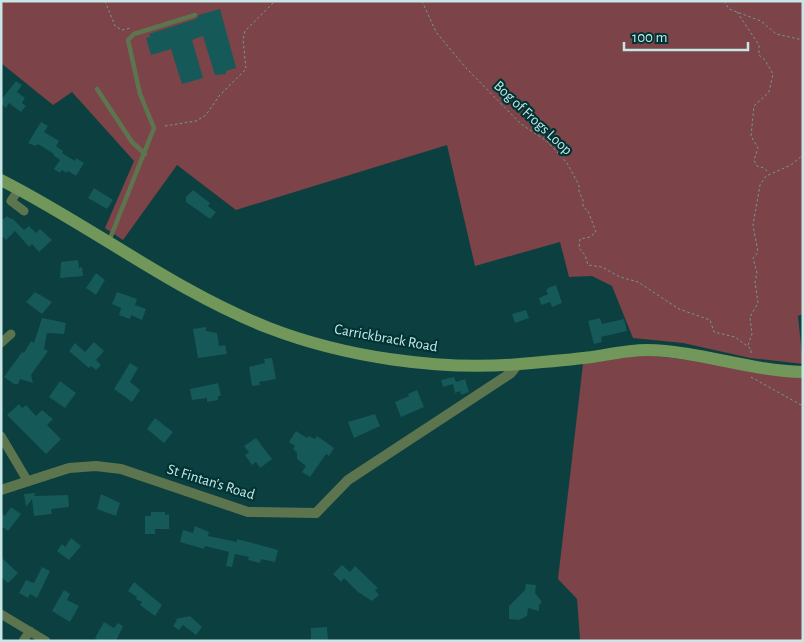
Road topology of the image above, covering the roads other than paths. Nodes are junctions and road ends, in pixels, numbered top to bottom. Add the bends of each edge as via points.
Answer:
1 (195, 15) dead end
2 (97, 89) dead end
3 (145, 154) junction
4 (1, 180) edge
5 (19, 188) junction
6 (24, 211) dead end
7 (109, 241) junction
8 (11, 334) dead end
9 (1, 343) edge
10 (518, 364) junction
11 (803, 372) edge
12 (1, 436) edge
13 (27, 480) junction
14 (1, 490) edge
15 (1, 614) edge
16 (30, 631) junction
17 (23, 641) edge
18 (46, 641) edge

1 - 3 lane via 134,34 128,40 140,94 154,128
2 - 3 lane via 132,142
3 - 7 lane
4 - 5 main road, Carrickbrack Road
5 - 6 street via 10,201
5 - 7 main road, Carrickbrack Road
7 - 10 main road, Carrickbrack Road via 212,303 272,329 334,347 413,361 450,365
8 - 9 street
10 - 11 main road, Carrickbrack Road via 654,350
10 - 13 street, St Fintan's Road via 511,373 348,480 316,513 248,512 121,469 96,466 69,468
12 - 13 street
13 - 14 street, St Fintan's Road
15 - 16 street
16 - 17 street
16 - 18 street

